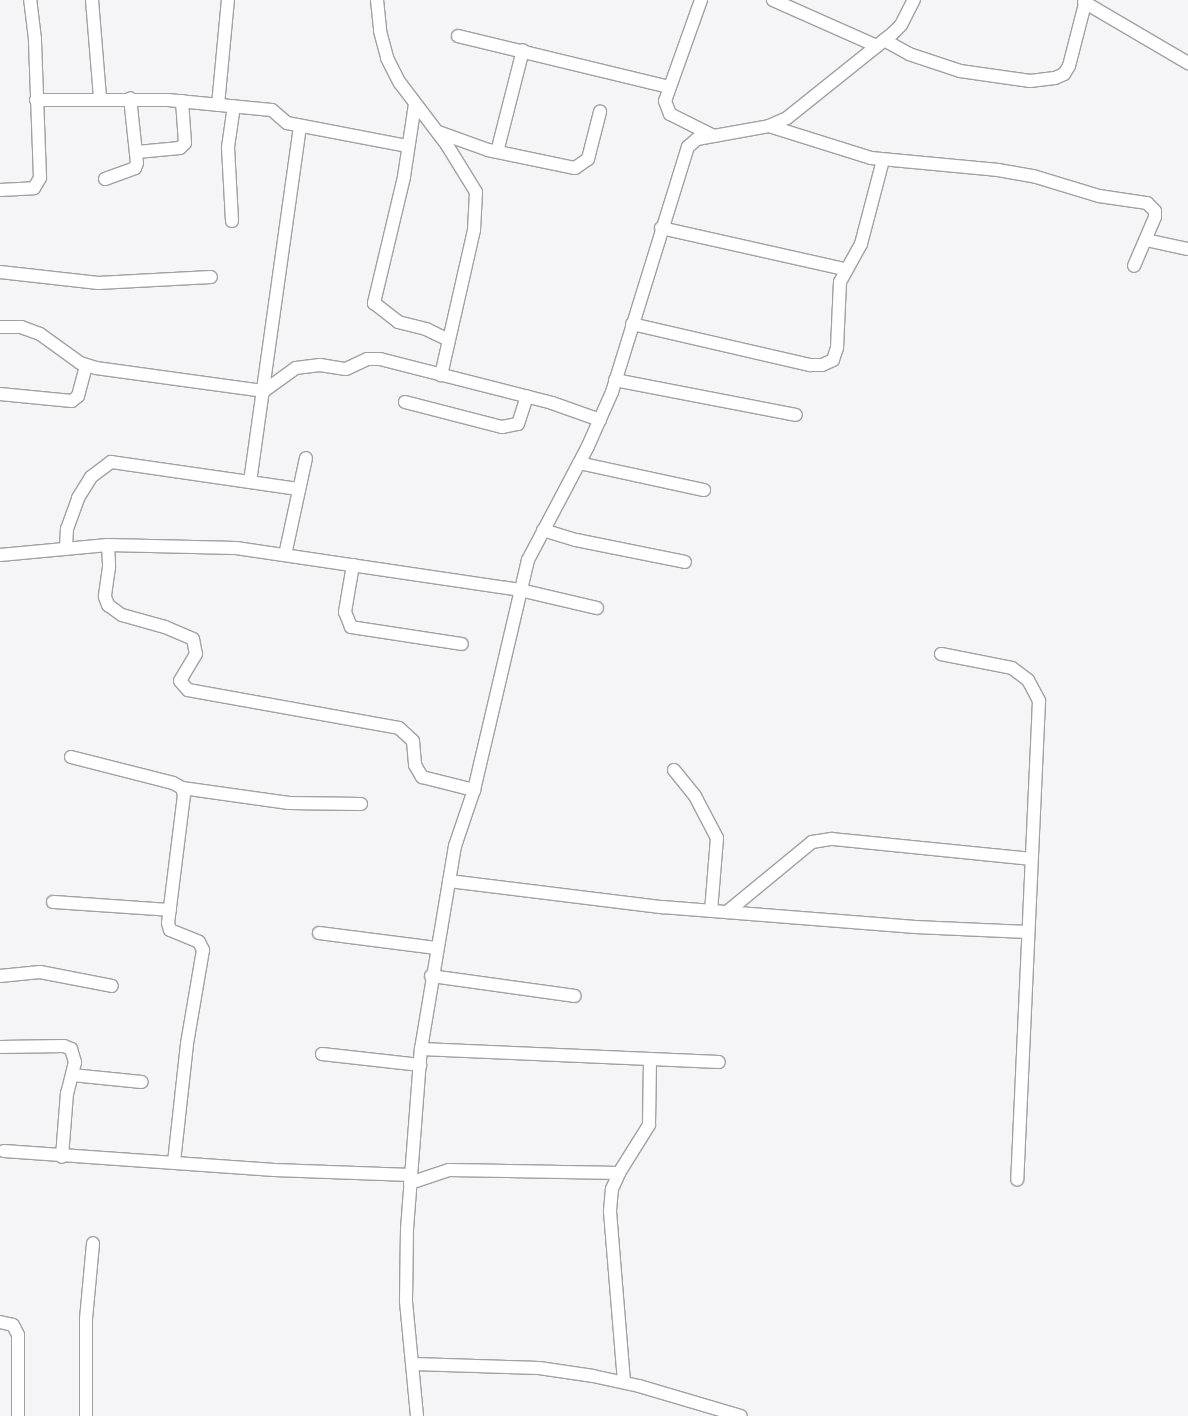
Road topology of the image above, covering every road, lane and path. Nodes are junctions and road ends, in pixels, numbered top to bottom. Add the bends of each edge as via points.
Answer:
1 (30, 0) edge
2 (92, 0) edge
3 (228, 0) edge
4 (377, 0) edge
5 (701, 0) edge
6 (773, 0) edge
7 (914, 0) edge
8 (1085, 1) edge
9 (458, 36) dead end
10 (880, 43) junction
11 (523, 50) junction
12 (1188, 63) edge
13 (669, 87) junction
14 (100, 98) junction
15 (130, 98) junction
16 (36, 100) junction
17 (182, 101) junction
18 (415, 104) junction
19 (218, 105) junction
20 (234, 106) junction
21 (600, 112) dead end
22 (300, 126) junction
23 (769, 126) junction
24 (437, 132) junction
25 (712, 135) junction
26 (408, 146) junction
27 (137, 152) junction
28 (496, 152) junction
29 (883, 160) junction
30 (105, 178) dead end
31 (0, 190) edge
32 (232, 221) dead end
33 (661, 228) junction
34 (1146, 240) junction
35 (1188, 249) edge
36 (1134, 266) dead end
37 (845, 269) junction
38 (0, 272) edge
39 (211, 277) dead end
40 (632, 324) junction
41 (0, 327) edge
42 (449, 340) junction
43 (86, 366) junction
44 (441, 375) junction
45 (615, 380) junction
46 (264, 391) junction
47 (0, 394) edge
48 (527, 396) junction
49 (404, 402) dead end
50 (796, 415) dead end
51 (600, 420) junction
52 (306, 458) dead end
53 (579, 463) junction
54 (250, 482) junction
55 (299, 489) junction
56 (704, 490) dead end
57 (543, 530) junction
58 (108, 545) junction
59 (66, 547) junction
60 (0, 554) edge
61 (285, 555) junction
62 (685, 562) dead end
63 (353, 564) junction
64 (520, 590) junction
65 (597, 608) dead end
66 (462, 644) dead end
67 (941, 654) dead end
68 (71, 757) dead end
69 (674, 770) dead end
70 (182, 788) junction
71 (474, 790) junction
72 (361, 804) dead end
73 (1031, 859) junction
74 (449, 881) junction
75 (52, 902) dead end
76 (170, 910) junction
77 (711, 911) junction
78 (727, 912) junction
79 (1027, 932) junction
80 (319, 933) dead end
81 (436, 948) junction
82 (0, 976) edge
83 (431, 976) junction
84 (112, 986) dead end
85 (575, 996) dead end
86 (0, 1046) edge
87 (421, 1049) junction
88 (322, 1054) dead end
89 (650, 1058) junction
90 (719, 1062) dead end
91 (420, 1065) junction
92 (72, 1075) junction
93 (142, 1082) dead end
94 (4, 1151) dead end
95 (62, 1157) junction
96 (174, 1161) junction
97 (619, 1173) junction
98 (410, 1179) junction
99 (1017, 1179) dead end
100 (93, 1243) dead end
101 (0, 1322) edge
102 (413, 1364) junction
103 (624, 1382) junction
104 (18, 1416) edge
105 (86, 1416) edge
106 (417, 1416) edge
107 (741, 1416) edge

1 - 16 street via 35,38
2 - 14 street
3 - 19 street
4 - 18 street via 387,58
5 - 13 street
6 - 10 street
7 - 10 street via 901,25
8 - 10 street via 1070,66 1055,78 1030,81 960,71
8 - 12 street
9 - 11 street
10 - 23 street via 787,118
11 - 13 street
11 - 28 street
13 - 25 street via 664,101 670,114
14 - 15 street
14 - 16 street
15 - 17 street
15 - 27 street
16 - 31 street via 38,185
17 - 19 street
17 - 27 street via 185,143 180,148
18 - 24 street
18 - 26 street
19 - 20 street
20 - 22 street via 272,110 287,123
20 - 32 street via 228,147
21 - 28 street via 588,159 583,166 566,167
22 - 26 street
22 - 46 street
23 - 25 street
23 - 29 street
24 - 28 street
24 - 42 street via 468,177 476,192 478,208
25 - 33 street via 697,139 688,147
26 - 42 street via 374,303 398,322 426,329
27 - 30 street via 135,168
29 - 34 street via 998,170 1033,176 1099,196 1147,203 1156,211
29 - 37 street via 861,244
33 - 37 street
33 - 40 street
34 - 35 street
34 - 36 street
37 - 40 street via 837,298 837,348 833,360 822,365 810,365
38 - 39 street via 98,283
40 - 45 street
41 - 43 street via 22,327 40,334
42 - 44 street
43 - 46 street
43 - 47 street via 78,396 72,401
44 - 46 street via 374,358 346,368 320,365 296,368
44 - 48 street
45 - 50 street
45 - 51 street
46 - 54 street
48 - 49 street via 518,424 502,427
48 - 51 street
51 - 53 street
52 - 55 street
53 - 56 street
53 - 57 street
54 - 55 street
54 - 59 street via 111,462 91,477 78,498 67,529
55 - 61 street
57 - 62 street via 576,540
57 - 64 street via 528,560
58 - 59 street
58 - 61 street via 227,547
58 - 71 street via 105,597 112,611 193,639 196,654 180,680 188,690 399,728 413,741 415,765 422,777
59 - 60 street
61 - 63 street
63 - 64 street
63 - 66 street via 345,612 351,627
64 - 65 street
64 - 71 street
67 - 73 street via 1012,668 1028,680 1039,701
68 - 70 street
69 - 77 street via 718,838
70 - 72 street via 289,803
70 - 76 street via 184,804
71 - 74 street via 460,826
73 - 78 street via 832,839 812,842
73 - 79 street
74 - 77 street
74 - 81 street
75 - 76 street
76 - 96 street via 170,930 199,942 202,950 187,1044
77 - 78 street
78 - 79 street
79 - 99 street
80 - 81 street
81 - 83 street
82 - 84 street via 40,972
83 - 85 street
83 - 87 street
86 - 92 street via 71,1049 75,1062
87 - 89 street
87 - 91 street
88 - 91 street
89 - 90 street
89 - 97 street via 649,1125
91 - 98 street
92 - 93 street
92 - 95 street via 66,1093
94 - 95 street
95 - 96 street
96 - 98 street
97 - 98 street via 449,1170
97 - 103 street via 612,1190 610,1211
98 - 102 street via 406,1301
100 - 105 street via 86,1319
101 - 104 street via 13,1325 18,1335
102 - 103 street via 539,1368
102 - 106 street
103 - 107 street

